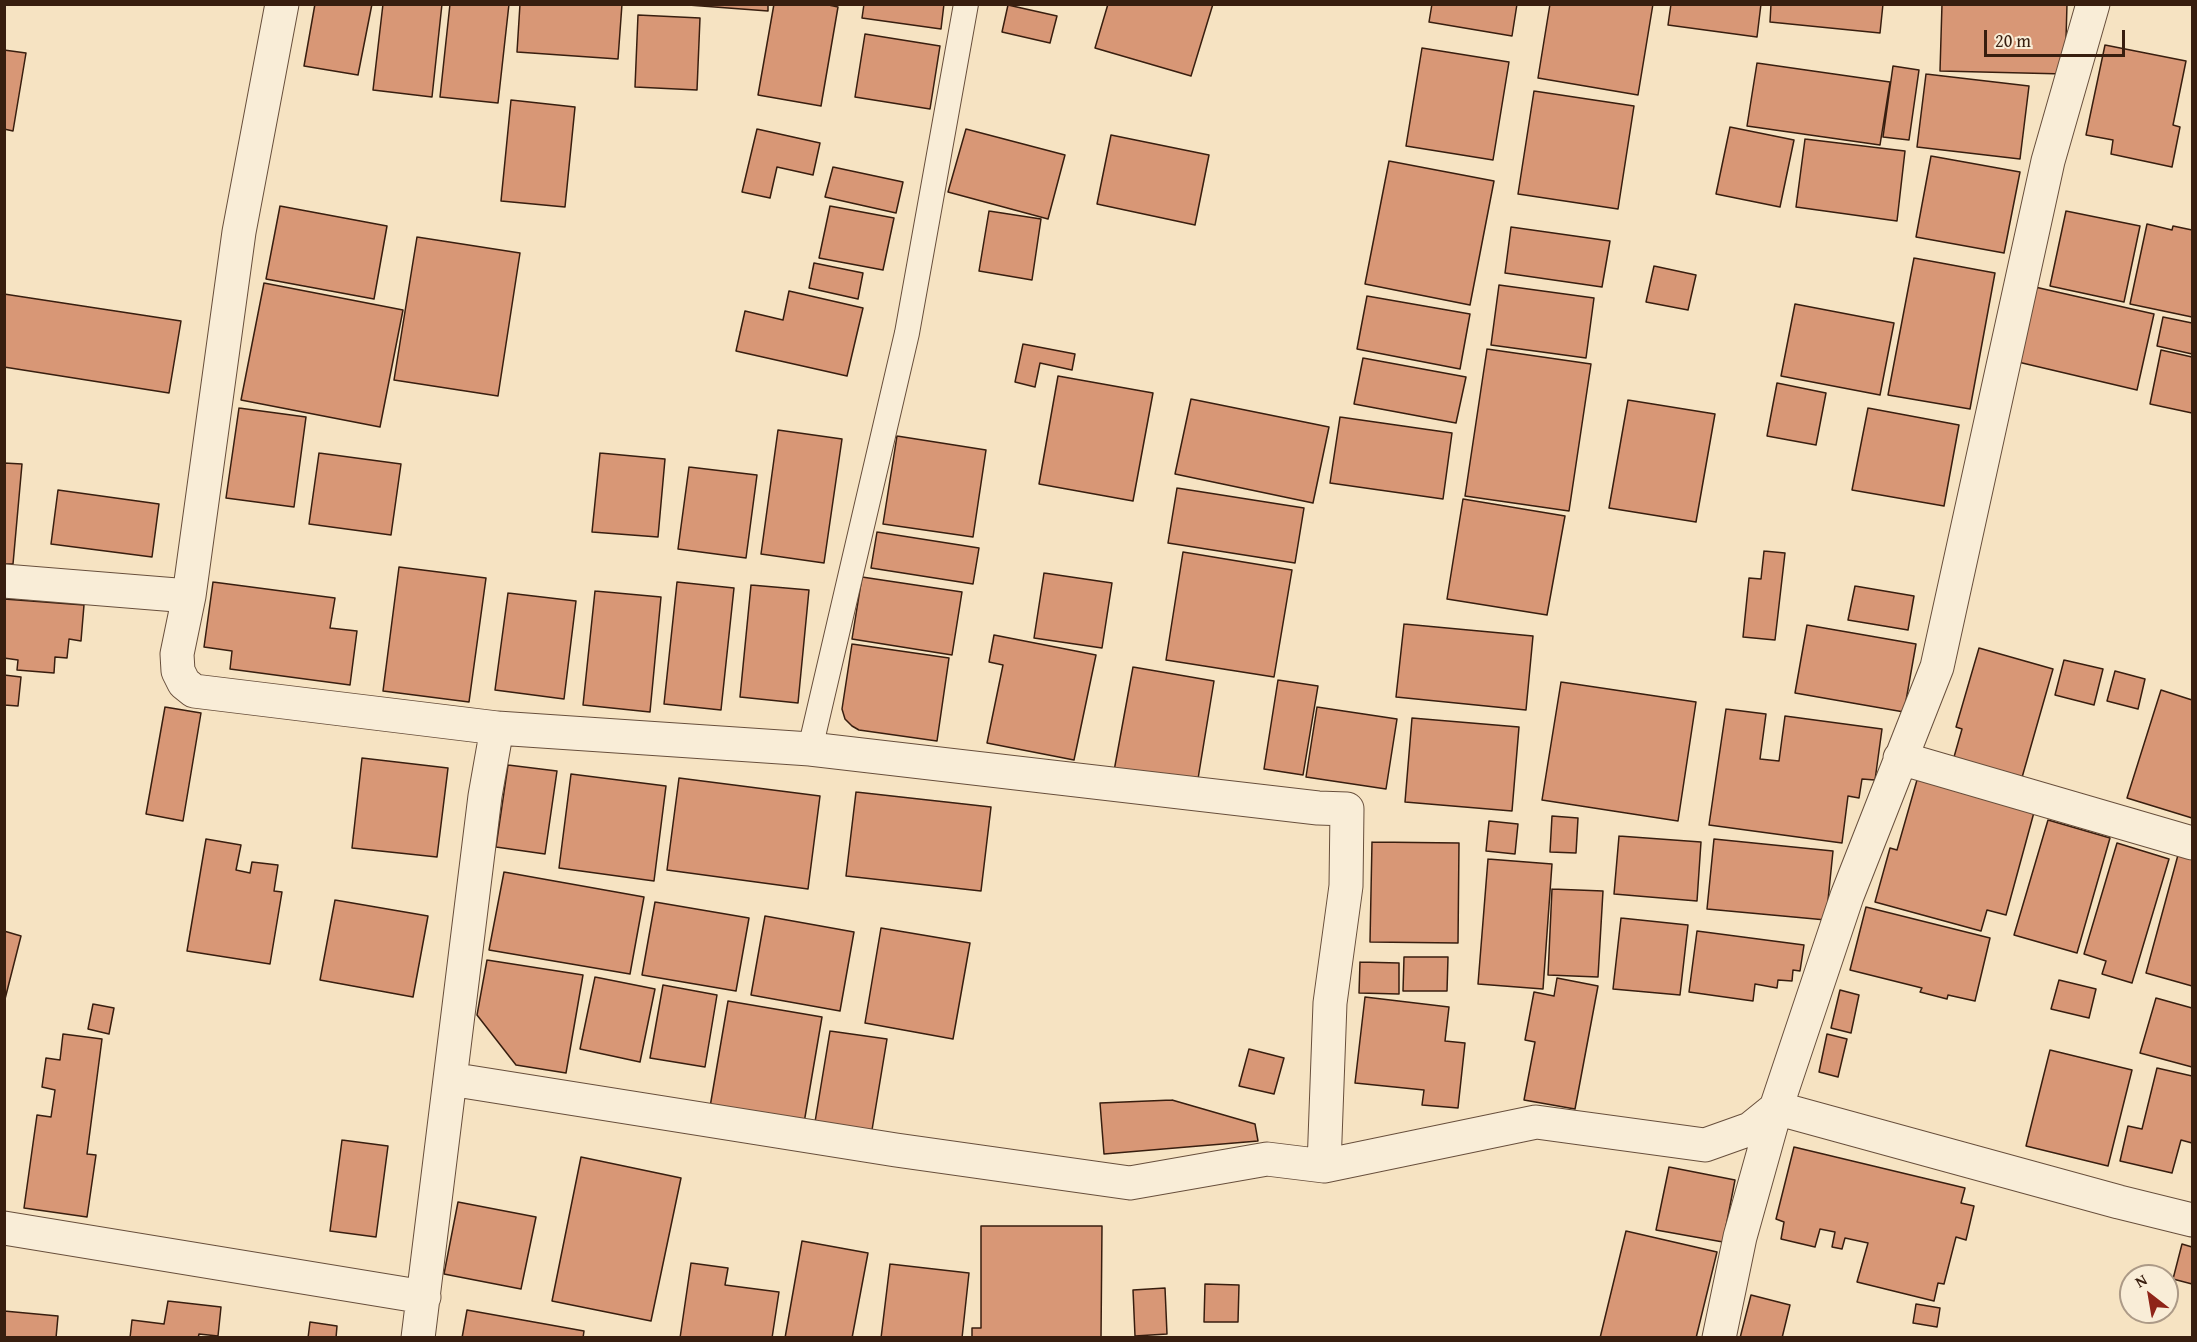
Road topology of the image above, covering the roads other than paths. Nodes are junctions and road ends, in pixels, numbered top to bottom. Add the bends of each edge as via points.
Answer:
1 (282, 4) edge
2 (966, 4) edge
3 (2093, 4) edge
4 (4, 581) edge
5 (189, 596) junction
6 (497, 728) junction
7 (810, 749) junction
8 (1900, 758) junction
9 (2193, 843) edge
10 (450, 1079) junction
11 (1776, 1108) junction
12 (1324, 1166) junction
13 (2193, 1220) edge
14 (4, 1228) edge
15 (424, 1297) junction
16 (418, 1338) edge
17 (1719, 1338) edge

1 - 5 street via 239,232
2 - 7 lane via 907,333
3 - 8 street via 2048,161 1938,668
4 - 5 street
5 - 6 street via 177,671 194,691
6 - 7 street
6 - 10 street
7 - 12 street via 1347,809 1346,886 1330,1003
8 - 9 street
8 - 11 street via 1847,896
10 - 12 street via 1130,1183 1267,1159
10 - 15 street
11 - 12 street via 1750,1129 1705,1145 1536,1122
11 - 13 street
11 - 17 street via 1740,1238
14 - 15 street
15 - 16 street

